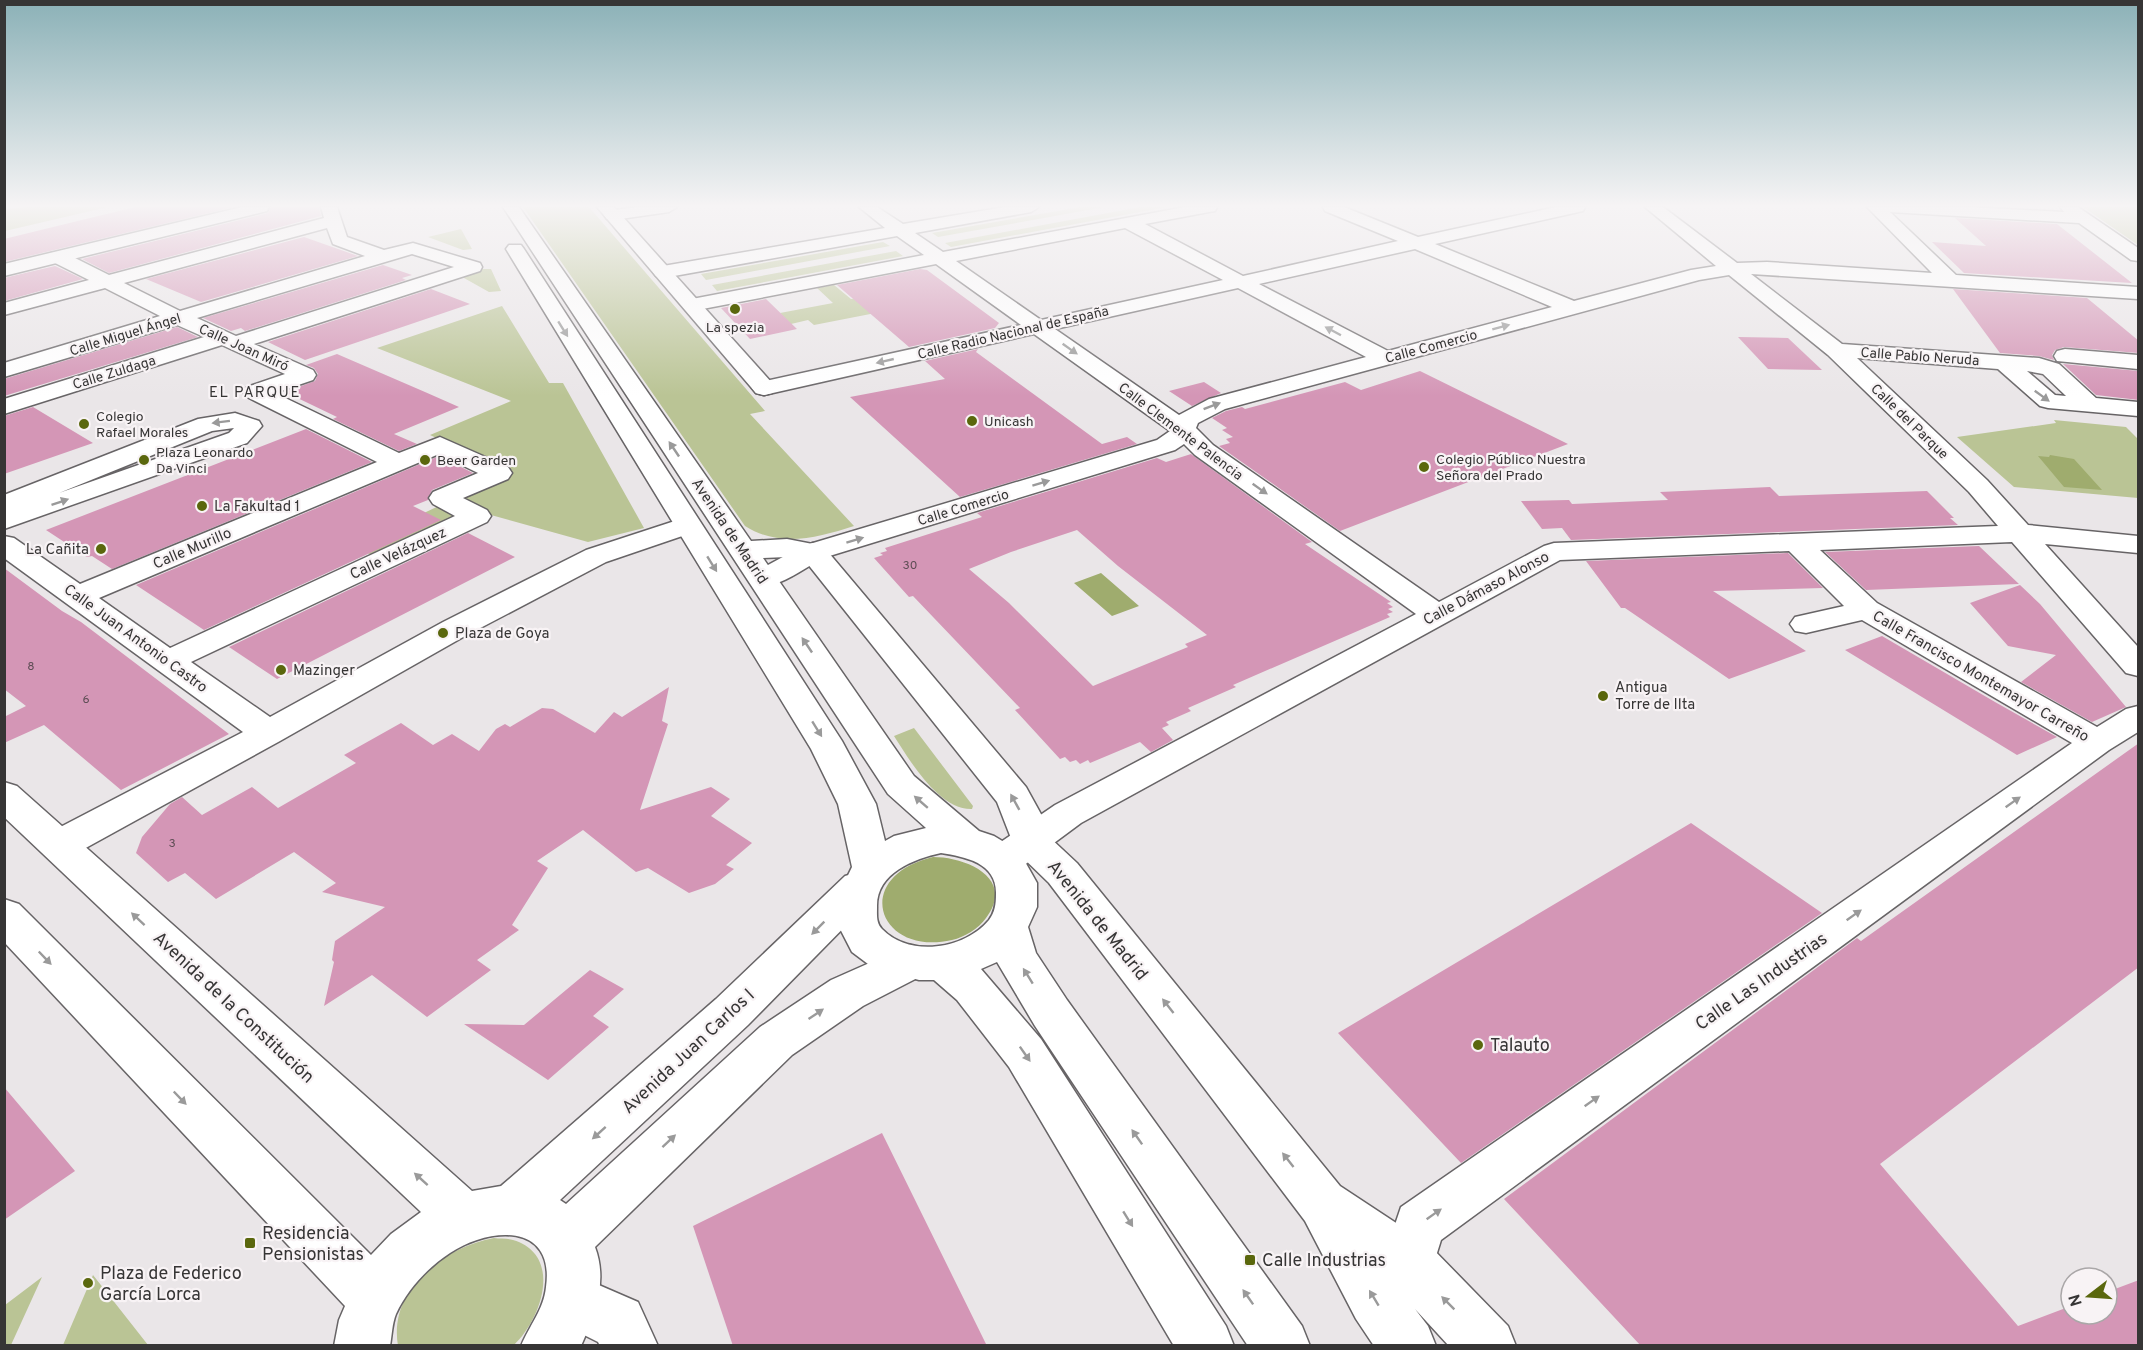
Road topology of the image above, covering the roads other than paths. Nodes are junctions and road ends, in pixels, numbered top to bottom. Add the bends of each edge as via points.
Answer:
1 (83, 270) edge
2 (147, 270) edge
3 (335, 270) edge
4 (463, 270) edge
5 (528, 270) edge
6 (553, 270) edge
7 (674, 270) edge
8 (877, 270) edge
9 (957, 270) edge
10 (1217, 270) edge
11 (1293, 270) edge
12 (1483, 270) edge
13 (1727, 270) edge
14 (1734, 270) edge
15 (1795, 270) edge
16 (1940, 270) edge
17 (663, 272) joint
18 (1951, 281) junction
19 (107, 282) junction
20 (1240, 282) junction
21 (2139, 293) edge
22 (692, 305) junction
23 (1572, 308) junction
24 (4, 309) edge
25 (177, 316) junction
26 (1038, 327) junction
27 (229, 340) junction
28 (1836, 350) junction
29 (2066, 356) dead end
30 (1385, 358) junction
31 (2139, 362) edge
32 (4, 370) edge
33 (4, 407) edge
34 (2139, 410) edge
35 (1184, 429) junction
36 (440, 445) joint
37 (398, 462) junction
38 (4, 505) edge
39 (4, 521) edge
40 (687, 525) junction
41 (2022, 534) junction
42 (1797, 543) junction
43 (4, 544) edge
44 (2139, 544) edge
45 (741, 550) junction
46 (813, 552) junction
47 (762, 579) junction
48 (77, 596) junction
49 (1866, 610) junction
50 (1436, 614) junction
51 (1806, 624) dead end
52 (168, 661) junction
53 (2139, 666) edge
54 (2139, 717) edge
55 (268, 733) junction
56 (2097, 742) junction
57 (4, 795) edge
58 (965, 841) junction
59 (59, 845) junction
60 (1016, 851) junction
61 (866, 877) junction
62 (4, 915) edge
63 (1008, 928) junction
64 (927, 963) junction
65 (1322, 1203) junction
66 (488, 1214) junction
67 (566, 1239) junction
68 (1408, 1263) junction
69 (368, 1322) edge
70 (560, 1323) edge
71 (630, 1346) edge
72 (1206, 1346) edge
73 (1282, 1346) edge
74 (1408, 1346) edge
75 (1488, 1346) edge

1 - 19 street, Calle Joan Miró
2 - 19 street
3 - 25 street, Calle Miguel Ángel
4 - 27 street, Calle Zuldaga
5 -> 40 street, Avenida de Madrid
45 -> 6 street, Avenida de Madrid
7 - 17 street
8 - 22 street
9 - 26 street, Calle Clemente Palencia
10 - 20 street
11 - 20 street, Calle Radio Nacional de España
12 - 23 street
13 - 23 street, Calle Comercio
14 - 28 street, Calle del Parque
15 - 18 street, Calle Comercio
16 - 18 street
17 - 22 street
18 - 21 street, Calle Comercio
19 - 24 street
19 - 25 street, Calle Joan Miró
20 - 26 street, Calle Radio Nacional de España
30 -> 20 street
26 -> 22 street, Calle Radio Nacional de España via 764,388
30 -> 23 street, Calle Comercio
25 - 27 street, Calle Joan Miró
25 - 32 street, Calle Miguel Ángel
26 -> 35 street, Calle Clemente Palencia
27 - 33 street, Calle Zuldaga
27 - 37 street, Calle Joan Miró via 305,375 255,392
28 - 34 street, Calle Pablo Neruda via 2004,362 2044,399 2057,404
28 - 41 street, Calle del Parque via 1978,486
29 - 31 street
35 -> 30 street, Calle Comercio via 1190,418 1217,404
46 -> 35 street, Calle Comercio via 1154,450 1177,440
35 -> 50 street, Calle Clemente Palencia via 1204,450
36 - 37 street, Calle Murillo
36 - 52 street, Calle Velázquez via 499,473 442,498 477,516
37 - 48 street, Calle Murillo
39 -> 38 street via 238,438 250,426 235,420 207,424
40 - 55 street via 596,556 454,629
40 -> 61 street, Avenida de Madrid via 829,748 857,804
41 - 42 street, Calle Dámaso Alonso
41 - 44 street, Calle Dámaso Alonso
41 - 53 street, Calle del Parque
42 - 49 street, Calle Francisco Montemayor Carreño
42 - 50 street, Calle Dámaso Alonso via 1554,552
43 - 48 street, Calle Juan Antonio Castro
45 - 46 street via 787,548
45 - 47 street, Avenida de Madrid
46 - 47 street, Calle Comercio
60 -> 46 street, Avenida de Madrid via 1023,816 1013,796
58 -> 47 street, Avenida de Madrid via 901,785
48 - 52 street, Calle Juan Antonio Castro
49 - 51 street, Calle Francisco Montemayor Carreño
49 - 56 street, Calle Francisco Montemayor Carreño
50 - 60 street, Calle Dámaso Alonso via 1068,814
52 - 55 street, Calle Juan Antonio Castro
54 - 56 street, Calle Las Industrias
55 - 59 street
68 -> 56 street, Calle Las Industrias via 1419,1225
57 - 59 street, Avenida de la Constitución
58 - 60 street
58 - 61 street via 918,842 896,850
66 -> 59 street, Avenida de la Constitución
60 - 63 street via 1017,909
65 -> 60 street, Avenida de Madrid via 1063,873
61 - 64 street via 855,910 863,933 882,951
61 -> 66 street, Avenida Juan Carlos I via 732,1012
62 -> 69 street
63 - 64 street via 981,951
73 -> 63 street via 1051,1013 1016,957
67 -> 64 street via 776,1041 847,993
64 -> 72 street via 972,987 1025,1053
65 - 68 street, Avenida de Madrid
74 -> 65 street, Avenida de Madrid via 1375,1300
66 - 67 street via 538,1216
66 - 69 street, Avenida Juan Carlos I via 434,1234 406,1256 383,1283
67 - 70 street via 575,1273
75 -> 68 street, Avenida de Madrid
70 - 71 street via 618,1322

